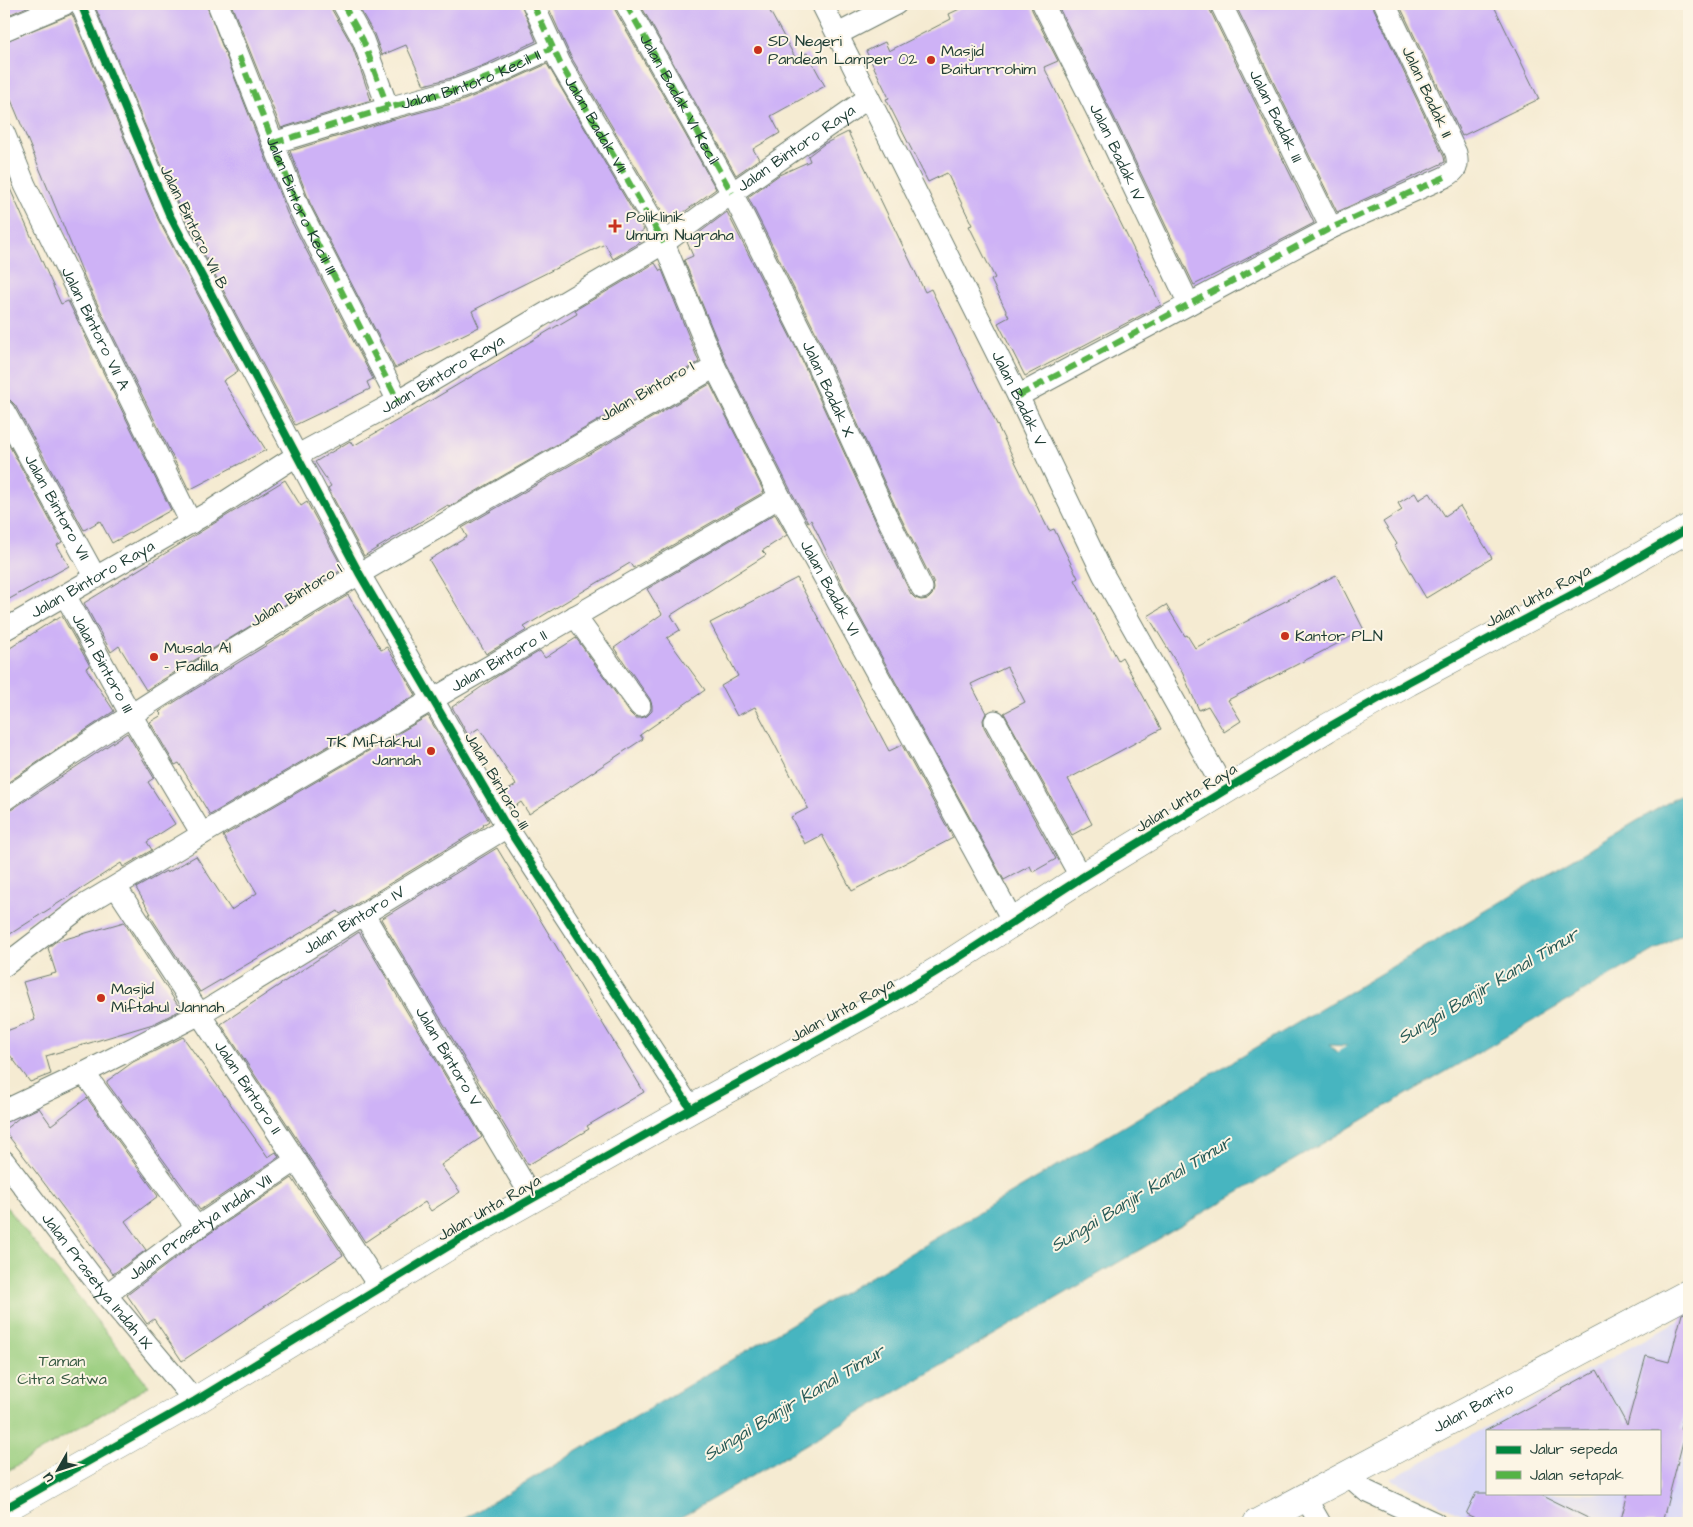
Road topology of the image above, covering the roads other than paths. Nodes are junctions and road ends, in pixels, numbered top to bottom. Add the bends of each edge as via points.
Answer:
1 (65, 4) edge
2 (81, 4) edge
3 (218, 4) edge
4 (343, 4) edge
5 (532, 4) edge
6 (626, 4) edge
7 (822, 4) edge
8 (896, 4) edge
9 (1043, 4) edge
10 (1221, 4) edge
11 (1385, 4) edge
12 (4, 30) edge
13 (838, 34) junction
14 (552, 48) junction
15 (868, 98) junction
16 (388, 108) junction
17 (4, 133) edge
18 (273, 143) junction
19 (732, 192) junction
20 (1330, 228) junction
21 (664, 243) junction
22 (1189, 304) junction
23 (715, 367) junction
24 (1018, 396) junction
25 (398, 401) junction
26 (4, 411) edge
27 (296, 456) junction
28 (780, 497) junction
29 (191, 522) junction
30 (1689, 528) edge
31 (359, 573) junction
32 (96, 578) junction
33 (922, 588) dead end
34 (65, 595) junction
35 (574, 616) junction
36 (4, 630) edge
37 (433, 700) junction
38 (640, 706) dead end
39 (131, 714) junction
40 (994, 721) dead end
41 (1225, 791) junction
42 (4, 799) edge
43 (507, 827) junction
44 (202, 834) junction
45 (1081, 878) junction
46 (116, 887) junction
47 (364, 915) junction
48 (1014, 923) junction
49 (4, 966) edge
50 (200, 1014) junction
51 (84, 1073) junction
52 (691, 1109) junction
53 (4, 1112) edge
54 (4, 1161) edge
55 (295, 1161) junction
56 (533, 1199) junction
57 (197, 1228) junction
58 (380, 1288) junction
59 (1689, 1293) edge
60 (106, 1295) junction
61 (194, 1401) junction
62 (1348, 1475) junction
63 (1305, 1497) junction
64 (4, 1509) edge
65 (1257, 1523) edge
66 (1320, 1523) edge
67 (1435, 1523) edge

1 - 12 street
2 - 27 street, Jalan Bintoro VII B via 169,214
3 - 18 street, Jalan Bintoro Kecil III
4 - 16 street, Jalan Bintoro Kecil II via 363,40
5 - 14 street, Jalan Badak VII
6 - 19 street, Jalan Badak VI Kecil
7 - 13 street, Jalan Badak V
8 - 13 street
9 - 22 street, Jalan Badak IV
10 - 20 street, Jalan Badak III
11 - 20 street, Jalan Badak II via 1456,153 1458,166 1445,177
13 - 15 street, Jalan Badak V
14 - 16 street, Jalan Bintoro Kecil II via 455,90
14 - 21 street, Jalan Badak VII
15 - 19 street, Jalan Bintoro Raya
15 - 24 street, Jalan Badak V
16 - 18 street, Jalan Bintoro Kecil II
17 - 29 street, Jalan Bintoro VII A via 25,185
18 - 25 street, Jalan Bintoro Kecil III via 299,208
19 - 21 street, Jalan Bintoro Raya
19 - 33 street, Jalan Badak X
20 - 22 street
21 - 23 street, Jalan Badak VI
21 - 25 street, Jalan Bintoro Raya
22 - 24 street
23 - 28 street, Jalan Badak VI
23 - 31 street, Jalan Bintoro I
24 - 41 street, Jalan Badak V via 1103,574
25 - 27 street, Jalan Bintoro Raya
26 - 32 street, Jalan Bintoro VII
27 - 29 street, Jalan Bintoro Raya
27 - 31 street, Jalan Bintoro III
28 - 35 street, Jalan Bintoro II
28 - 48 street, Jalan Badak VI
29 - 32 street, Jalan Bintoro Raya
30 - 41 street, Jalan Unta Raya via 1603,578 1408,682
31 - 37 street, Jalan Bintoro III
31 - 39 street, Jalan Bintoro I
32 - 34 street, Jalan Bintoro Raya
34 - 36 street, Jalan Bintoro Raya
34 - 39 street, Jalan Bintoro III
35 - 37 street, Jalan Bintoro II
35 - 38 street
37 - 43 street, Jalan Bintoro III
37 - 44 street, Jalan Bintoro II
39 - 42 street, Jalan Bintoro I
39 - 44 street, Jalan Bintoro III
40 - 45 street
41 - 45 street, Jalan Unta Raya
43 - 47 street, Jalan Bintoro IV
43 - 52 street, Jalan Bintoro III
44 - 46 street, Jalan Bintoro II
45 - 48 street, Jalan Unta Raya
46 - 49 street, Jalan Bintoro II via 80,907
46 - 50 street, Jalan Bintoro II
47 - 50 street, Jalan Bintoro IV
47 - 56 street, Jalan Bintoro V
48 - 52 street, Jalan Unta Raya via 886,1002
50 - 51 street, Jalan Bintoro IV
50 - 55 street, Jalan Bintoro II
51 - 53 street, Jalan Bintoro IV
51 - 57 street
52 - 56 street, Jalan Unta Raya
54 - 60 street, Jalan Prasetya Indah IX
55 - 57 street, Jalan Prasetya Indah VII
55 - 58 street, Jalan Bintoro II
56 - 58 street, Jalan Unta Raya
57 - 60 street, Jalan Prasetya Indah VII
58 - 61 street, Jalan Unta Raya
59 - 62 street, Jalan Barito
60 - 61 street, Jalan Prasetya Indah IX
61 - 64 street, Jalan Unta Raya
62 - 63 street, Jalan Barito
62 - 67 street via 1366,1491
63 - 65 street, Jalan Barito
63 - 66 street

